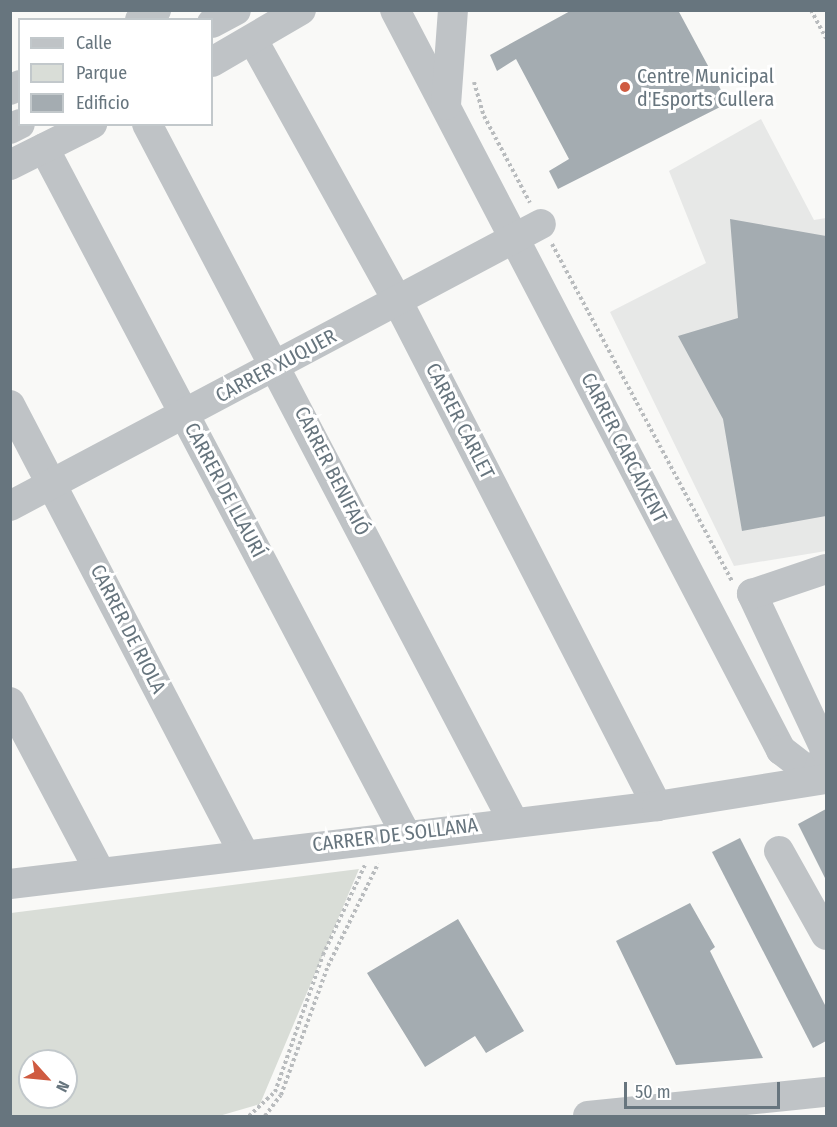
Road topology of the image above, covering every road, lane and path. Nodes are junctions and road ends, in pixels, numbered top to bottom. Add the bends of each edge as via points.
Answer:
1 (156, 10) edge
2 (236, 10) edge
3 (301, 10) edge
4 (395, 10) edge
5 (453, 10) edge
6 (812, 10) edge
7 (143, 18) edge
8 (213, 22) edge
9 (826, 38) edge
10 (253, 40) junction
11 (213, 61) edge
12 (472, 76) dead end
13 (446, 108) junction
14 (88, 126) edge
15 (148, 126) edge
16 (44, 148) junction
17 (10, 165) edge
18 (541, 224) junction
19 (516, 239) junction
20 (398, 302) junction
21 (277, 365) junction
22 (10, 405) edge
23 (185, 414) junction
24 (54, 483) junction
25 (10, 506) edge
26 (826, 569) edge
27 (733, 584) dead end
28 (10, 702) edge
29 (823, 775) edge
30 (657, 806) junction
31 (513, 820) junction
32 (388, 842) junction
33 (779, 851) dead end
34 (244, 854) junction
35 (100, 872) junction
36 (10, 884) edge
37 (826, 935) edge
38 (826, 1092) edge
39 (249, 1116) edge
40 (265, 1116) edge
41 (588, 1116) edge

1 - 7 street
2 - 8 street
3 - 10 street
4 - 13 street, CARRER CARCAIXENT
5 - 13 street
6 - 9 path
10 - 11 street
10 - 20 street, CARRER CARLET
12 - 18 path via 484,116
13 - 19 street, CARRER CARCAIXENT
14 - 16 street
15 - 21 street, CARRER BENIFAIÓ
16 - 17 street
16 - 23 street, CARRER DE LLAURÍ
18 - 19 street, CARRER XUQUER
18 - 27 path
19 - 20 street, CARRER XUQUER
19 - 29 street, CARRER CARCAIXENT via 781,750
20 - 21 street, CARRER XUQUER
20 - 30 street, CARRER CARLET
21 - 23 street, CARRER XUQUER
21 - 31 street, CARRER BENIFAIÓ
22 - 24 street, CARRER DE RIOLA
23 - 24 street, CARRER XUQUER
23 - 32 street, CARRER DE LLAURÍ
24 - 25 street, CARRER XUQUER
24 - 34 street, CARRER DE RIOLA
26 - 29 street via 752,594 826,751
28 - 35 street
29 - 30 street, CARRER DE SOLLANA
30 - 31 street, CARRER DE SOLLANA
31 - 32 street, CARRER DE SOLLANA
32 - 34 street, CARRER DE SOLLANA
32 - 39 path via 323,955 274,1092
32 - 40 path via 328,966 281,1095
33 - 37 street
34 - 35 street, CARRER DE SOLLANA
35 - 36 street, CARRER DE SOLLANA
38 - 41 street

